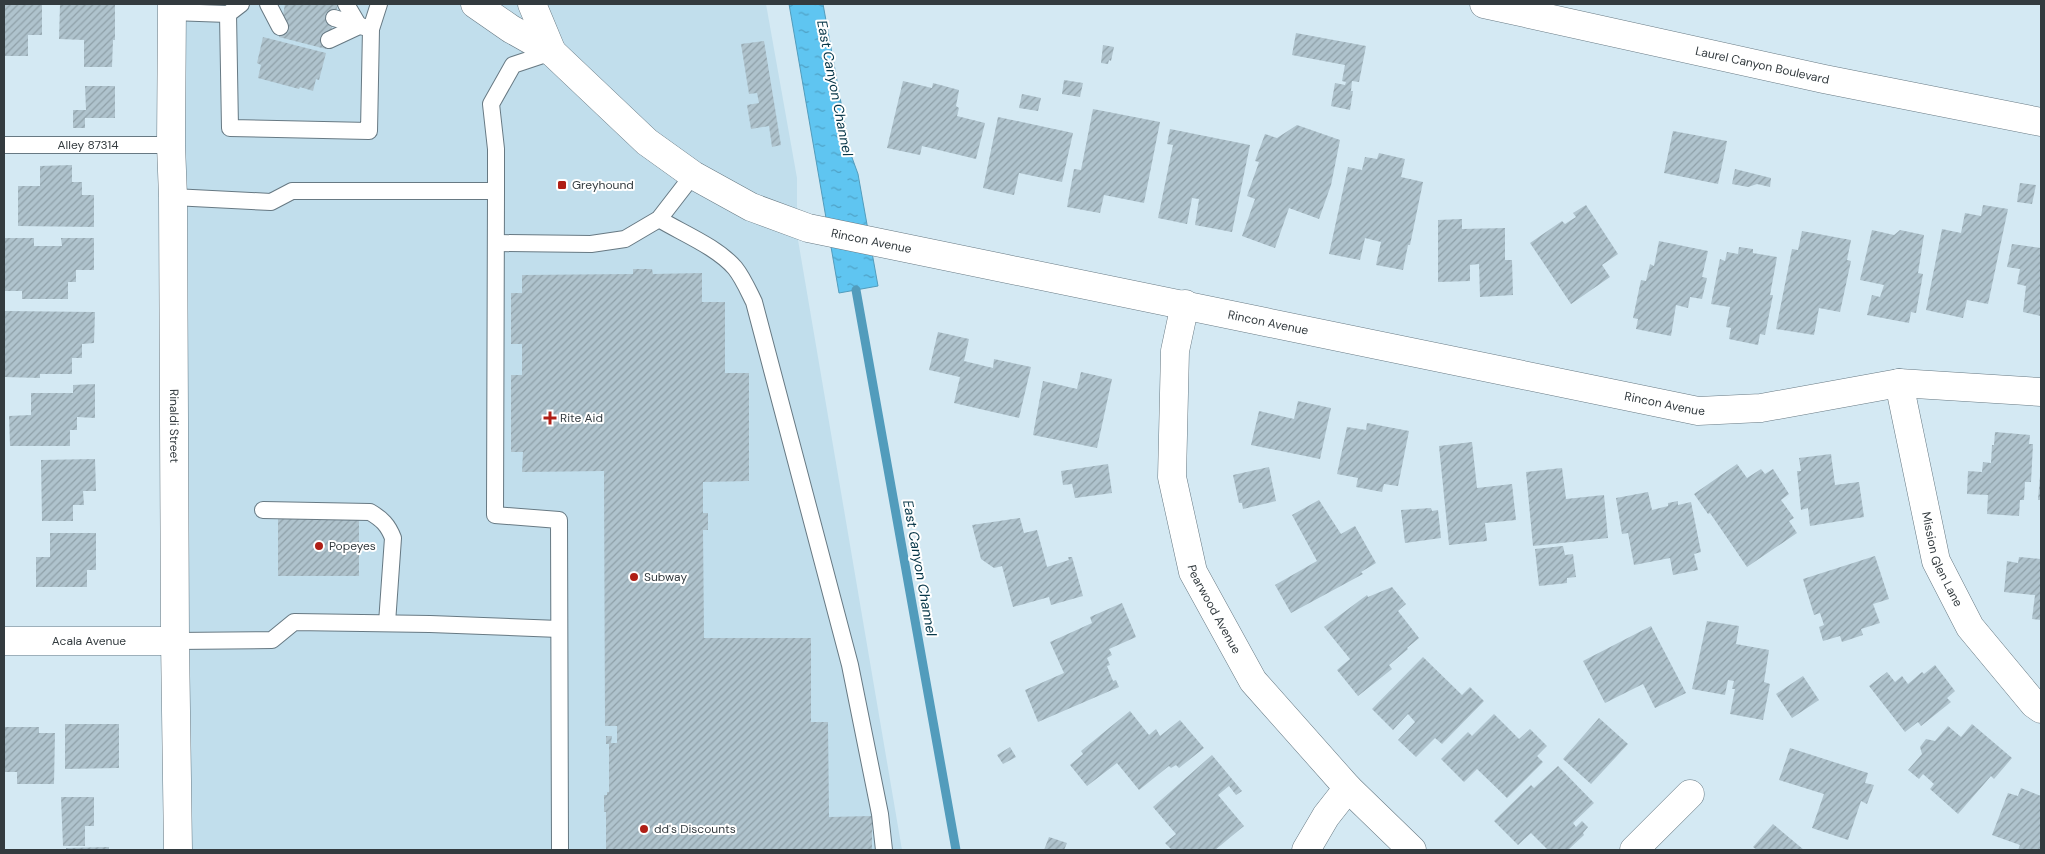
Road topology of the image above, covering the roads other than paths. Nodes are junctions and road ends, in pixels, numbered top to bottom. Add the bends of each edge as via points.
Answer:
1 (241, 4) edge
2 (268, 4) edge
3 (346, 4) edge
4 (378, 4) edge
5 (475, 4) edge
6 (532, 4) edge
7 (1484, 4) edge
8 (172, 8) edge
9 (228, 14) junction
10 (334, 18) dead end
11 (280, 27) dead end
12 (365, 27) junction
13 (329, 40) dead end
14 (552, 52) junction
15 (2041, 122) edge
16 (4, 145) edge
17 (171, 145) junction
18 (693, 175) junction
19 (496, 191) junction
20 (173, 197) junction
21 (658, 219) junction
22 (497, 243) junction
23 (1185, 304) junction
24 (1898, 383) junction
25 (2041, 392) edge
26 (263, 510) dead end
27 (387, 623) junction
28 (559, 629) junction
29 (4, 641) edge
30 (175, 641) junction
31 (2041, 709) edge
32 (1348, 788) junction
33 (1690, 794) dead end
34 (178, 850) edge
35 (560, 850) edge
36 (884, 850) edge
37 (1306, 850) edge
38 (1412, 850) edge
39 (1634, 850) edge

1 - 9 lane
2 - 11 lane
3 - 12 lane
4 - 12 lane
5 - 14 street, Rincon Avenue
6 - 14 street, Rincon Avenue
7 - 15 street, Laurel Canyon Boulevard via 1824,79
8 - 9 lane
8 - 17 street, Rinaldi Street
9 - 12 lane via 230,128 369,131
10 - 12 lane
12 - 13 lane
14 - 18 street, Rincon Avenue via 647,142
14 - 19 lane via 513,65 491,104
16 - 17 lane, Alley 87314
17 - 20 street, Rinaldi Street
18 - 21 lane
18 - 23 street, Rincon Avenue via 751,207 808,228
19 - 20 lane via 292,191 271,202
19 - 22 lane
20 - 30 street, Rinaldi Street
21 - 22 lane via 625,239 591,244
21 - 36 lane via 722,256 740,275 754,302 850,665 880,814
22 - 28 lane via 495,515 560,520
23 - 24 street, Rincon Avenue via 1698,411 1761,408
23 - 32 street, Pearwood Avenue via 1175,350 1172,477 1193,572 1253,681
24 - 25 street, Rincon Avenue
24 - 31 street, Mission Glen Lane via 1936,561 1970,627
26 - 27 lane via 370,512 380,518 389,527 393,538
27 - 28 lane
27 - 30 lane via 294,622 272,640
28 - 35 lane
29 - 30 street, Acala Avenue
30 - 34 street, Rinaldi Street
32 - 37 street via 1326,816
32 - 38 street, Pearwood Avenue
33 - 39 street

